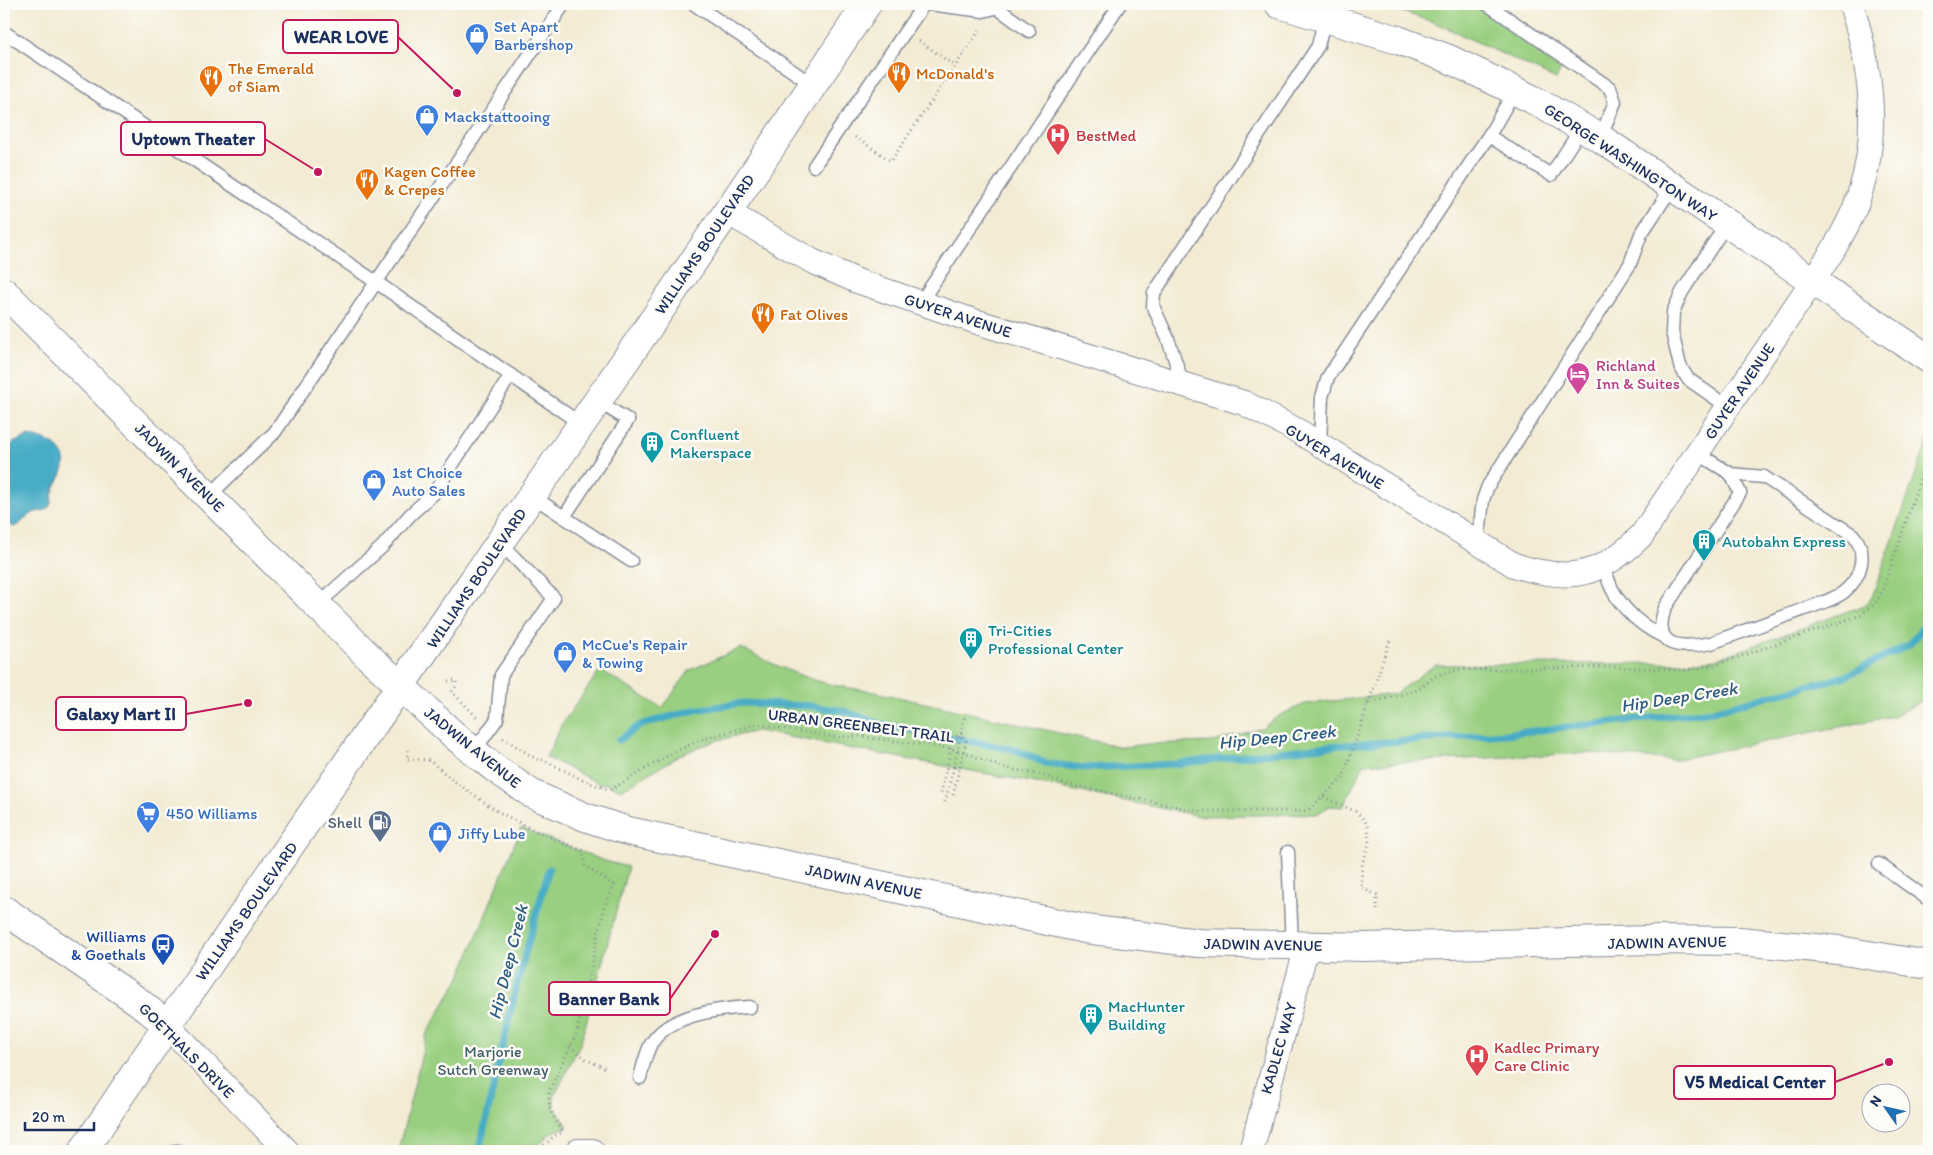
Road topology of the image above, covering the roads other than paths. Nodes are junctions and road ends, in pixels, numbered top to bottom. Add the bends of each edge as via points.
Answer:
1 (564, 4) edge
2 (694, 4) edge
3 (867, 4) edge
4 (924, 4) edge
5 (929, 4) edge
6 (1120, 4) edge
7 (1280, 4) edge
8 (1487, 4) edge
9 (1850, 4) edge
10 (993, 6) edge
11 (1325, 17) junction
12 (1029, 31) dead end
13 (4, 32) edge
14 (813, 85) junction
15 (1515, 90) junction
16 (1591, 133) junction
17 (1488, 136) junction
18 (814, 166) dead end
19 (1673, 186) junction
20 (726, 212) junction
21 (1727, 223) junction
22 (1813, 280) junction
23 (376, 282) junction
24 (4, 292) edge
25 (920, 303) junction
26 (1929, 359) edge
27 (511, 375) junction
28 (1183, 384) junction
29 (597, 401) junction
30 (1728, 407) junction
31 (581, 424) junction
32 (1320, 445) junction
33 (1697, 453) junction
34 (1731, 474) junction
35 (209, 496) junction
36 (532, 496) junction
37 (564, 517) junction
38 (500, 543) junction
39 (1478, 543) junction
40 (631, 561) dead end
41 (1605, 566) junction
42 (318, 604) junction
43 (1664, 637) junction
44 (401, 687) junction
45 (474, 752) junction
46 (1288, 852) dead end
47 (1879, 864) dead end
48 (1929, 900) edge
49 (4, 910) edge
50 (1300, 946) junction
51 (1929, 965) edge
52 (750, 1007) dead end
53 (167, 1025) junction
54 (640, 1078) dead end
55 (83, 1151) edge
56 (174, 1151) edge
57 (179, 1151) edge
58 (287, 1151) edge
59 (578, 1151) edge
60 (592, 1151) edge
61 (1251, 1151) edge

1 - 23 lane
2 - 14 lane
3 - 14 main road, WILLIAMS BOULEVARD
4 - 18 lane
5 - 10 lane via 984,11
6 - 25 lane
7 - 11 main road, GEORGE WASHINGTON WAY
8 - 16 lane via 1610,88 1615,102
9 - 22 street, GUYER AVENUE via 1866,67 1871,132 1868,160 1860,194 1848,224
10 - 12 lane
11 - 15 main road, GEORGE WASHINGTON WAY via 1449,59
11 - 28 lane via 1318,46 1154,293 1153,306
13 - 23 lane
14 - 20 main road, WILLIAMS BOULEVARD
15 - 16 main road, GEORGE WASHINGTON WAY
15 - 17 lane
16 - 17 lane via 1551,175
16 - 19 main road, GEORGE WASHINGTON WAY
17 - 32 lane via 1328,377 1322,397
19 - 21 main road, GEORGE WASHINGTON WAY
19 - 39 lane via 1641,234 1630,264 1488,486 1483,500
20 - 25 street, GUYER AVENUE via 812,261
20 - 29 main road, WILLIAMS BOULEVARD
21 - 22 main road, GEORGE WASHINGTON WAY
21 - 30 lane via 1682,292 1673,312 1672,332 1680,366 1688,379
22 - 26 main road, GEORGE WASHINGTON WAY
22 - 30 street, GUYER AVENUE
23 - 27 lane
23 - 35 lane via 275,432
24 - 35 main road, JADWIN AVENUE
25 - 28 street, GUYER AVENUE
27 - 31 lane
27 - 42 lane via 434,493 382,547
28 - 32 street, GUYER AVENUE via 1244,403
29 - 31 main road, WILLIAMS BOULEVARD
29 - 37 lane via 628,420
30 - 33 street, GUYER AVENUE
31 - 36 main road, WILLIAMS BOULEVARD
32 - 39 street, GUYER AVENUE
33 - 34 lane
33 - 41 street, GUYER AVENUE via 1642,535 1625,553
34 - 43 lane via 1740,493 1665,608 1660,630
34 - 43 lane via 1764,477 1853,535 1860,542 1863,554 1861,567 1855,580 1837,597 1711,643 1682,647
35 - 42 main road, JADWIN AVENUE
36 - 37 lane
36 - 38 main road, WILLIAMS BOULEVARD
37 - 40 lane
38 - 44 main road, WILLIAMS BOULEVARD
38 - 45 lane via 554,598 501,675 497,719
39 - 41 street, GUYER AVENUE via 1514,565 1539,574 1564,575
41 - 43 lane via 1613,593 1639,622
42 - 44 main road, JADWIN AVENUE
44 - 45 main road, JADWIN AVENUE
44 - 53 main road, WILLIAMS BOULEVARD
45 - 50 main road, JADWIN AVENUE via 514,782 553,804 628,831 1085,929 1199,943
46 - 50 lane
47 - 48 lane
49 - 53 main road, GOETHALS DRIVE via 139,1002
50 - 51 main road, JADWIN AVENUE via 1748,941 1838,950
50 - 61 street, KADLEC WAY
52 - 54 lane via 683,1019 664,1030 652,1044
53 - 55 main road, WILLIAMS BOULEVARD
53 - 58 street, GOETHALS DRIVE
56 - 57 lane
59 - 60 street

